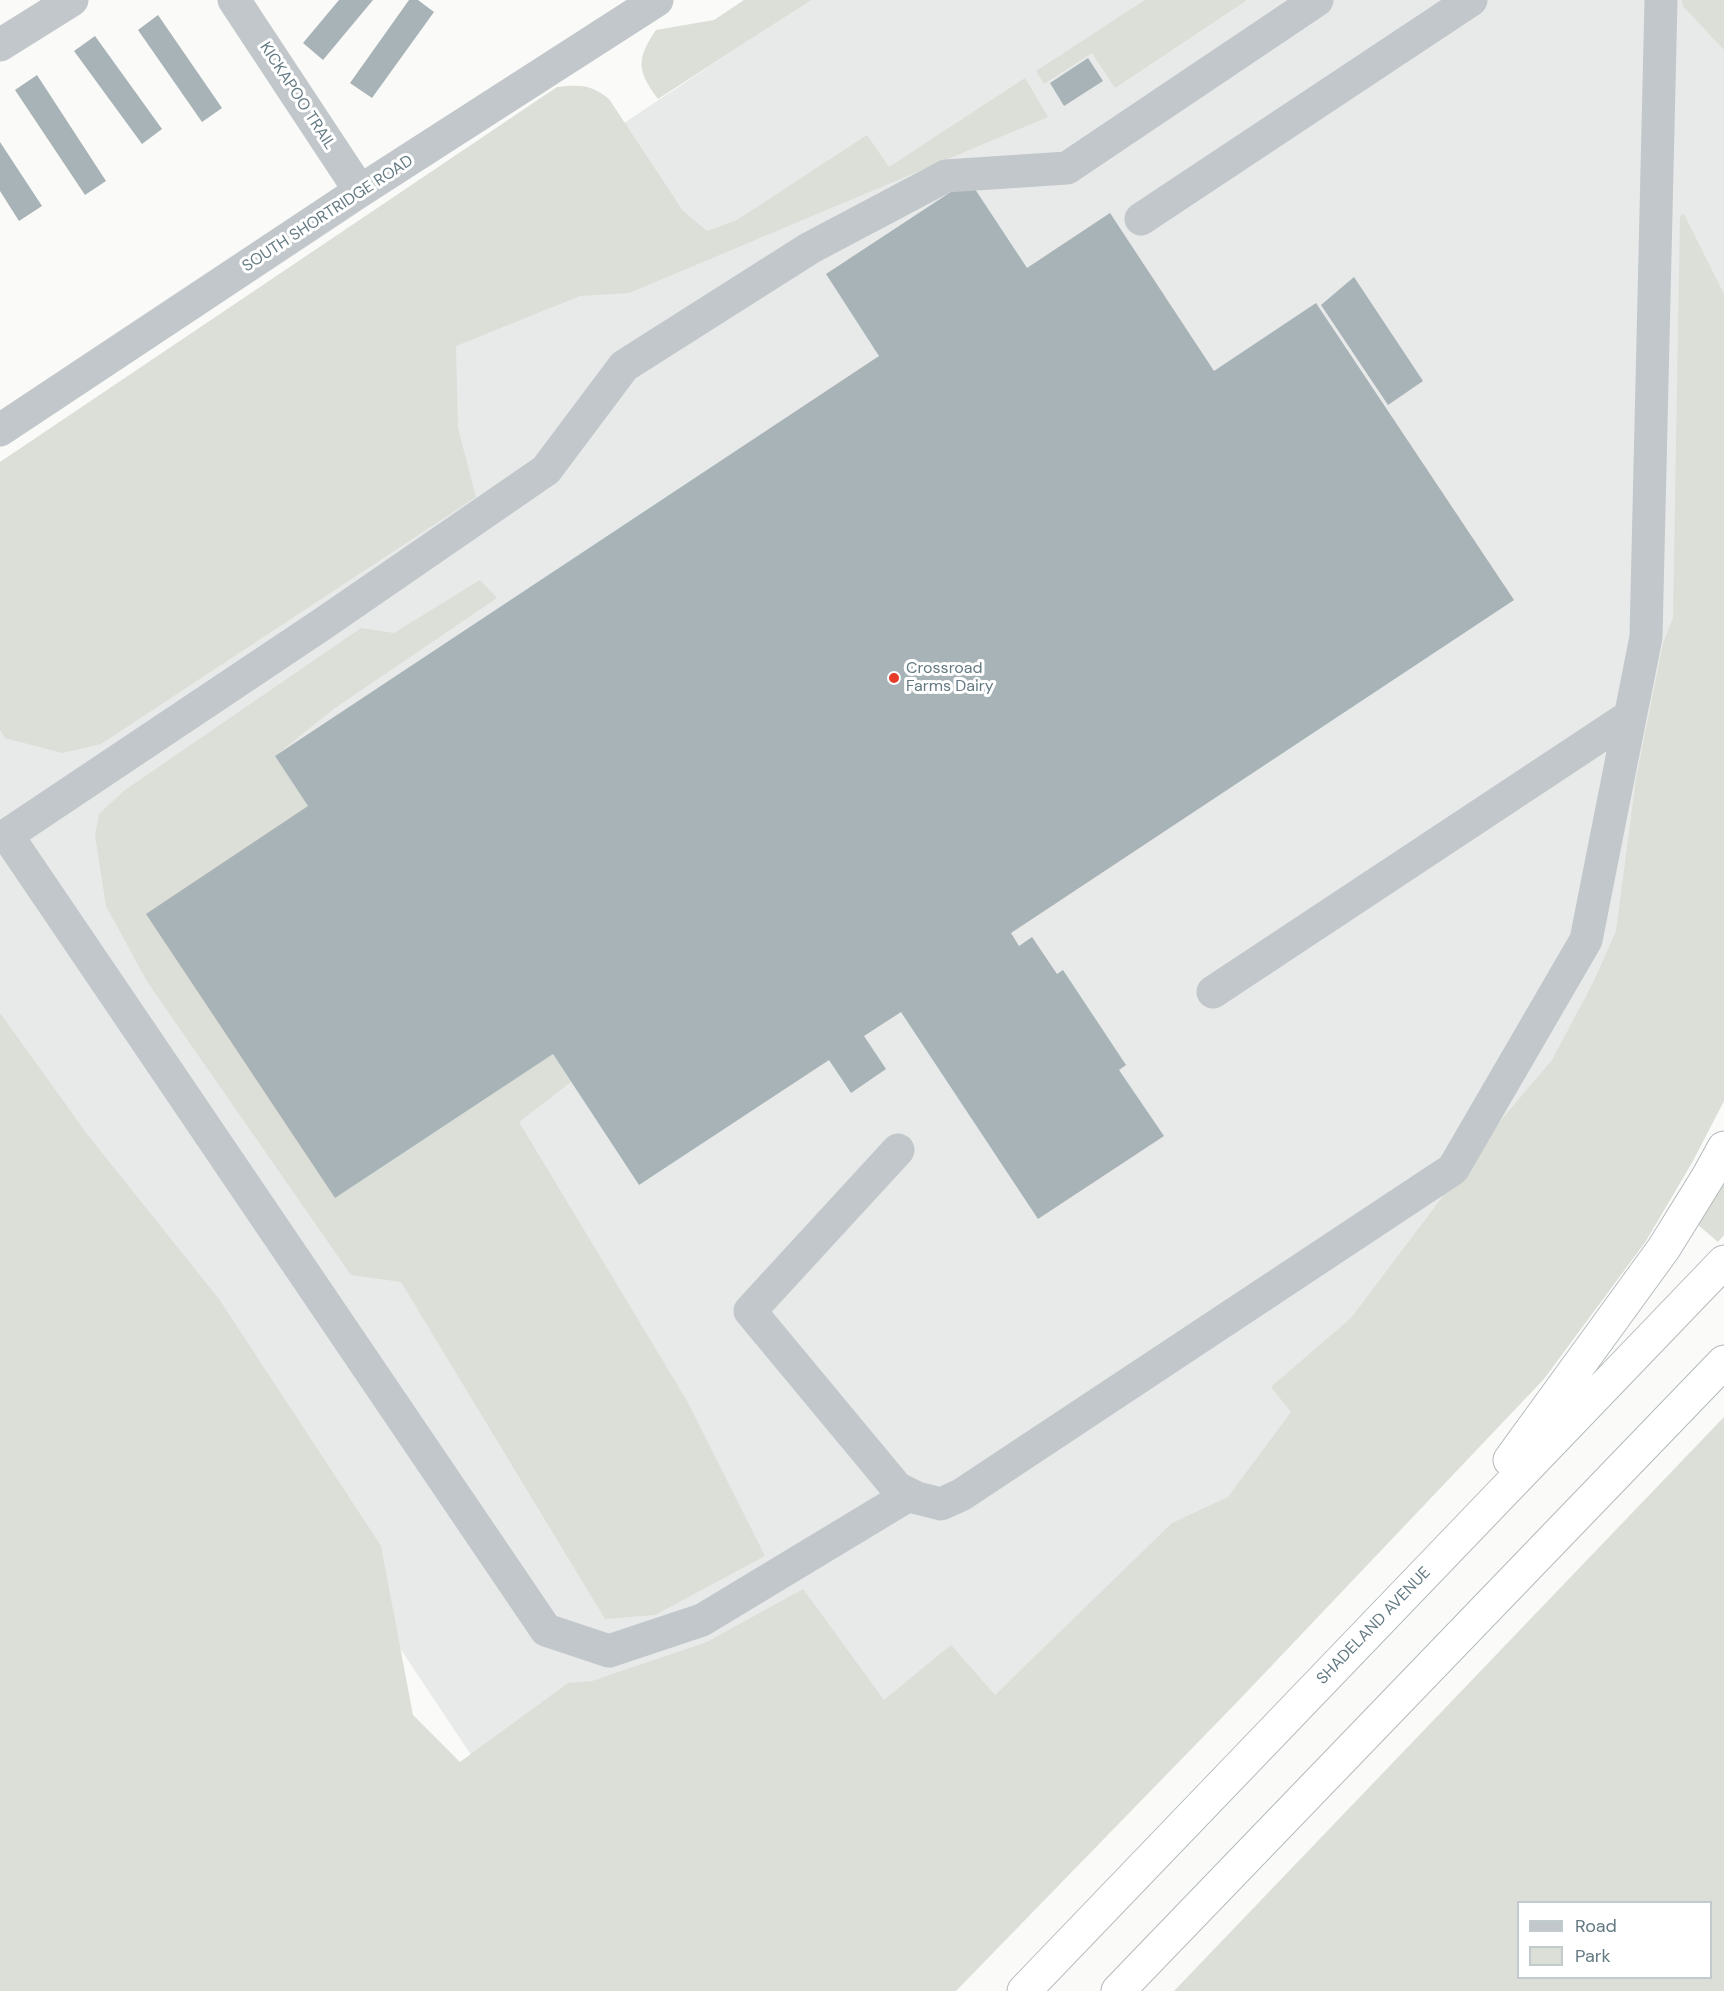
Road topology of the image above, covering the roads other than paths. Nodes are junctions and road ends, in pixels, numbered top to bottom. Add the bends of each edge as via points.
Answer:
1 (72, 0) edge
2 (234, 0) edge
3 (657, 0) edge
4 (1317, 0) edge
5 (1471, 0) edge
6 (1661, 0) edge
7 (0, 45) edge
8 (360, 191) junction
9 (1141, 219) dead end
10 (0, 430) edge
11 (1630, 716) junction
12 (4, 830) edge
13 (1213, 992) dead end
14 (1724, 1148) edge
15 (898, 1150) dead end
16 (1724, 1262) edge
17 (1724, 1362) edge
18 (909, 1495) junction
19 (1442, 1555) junction
20 (1024, 1991) edge
21 (1118, 1991) edge

1 - 7 street
2 - 8 street, KICKAPOO TRAIL
3 - 8 street, SOUTH SHORTRIDGE ROAD
4 - 12 street via 1067,168 946,176 810,248 624,366 546,470 321,625
5 - 9 street
6 - 11 street via 1646,637
8 - 10 street, SOUTH SHORTRIDGE ROAD
11 - 13 street
11 - 18 street via 1586,940 1453,1169 961,1495 941,1504
12 - 18 street via 546,1630 609,1651 702,1620
14 - 19 highway via 1664,1248
15 - 18 street via 750,1311 882,1473
16 - 19 highway, SHADELAND AVENUE
17 - 21 highway
19 - 20 highway, SHADELAND AVENUE

